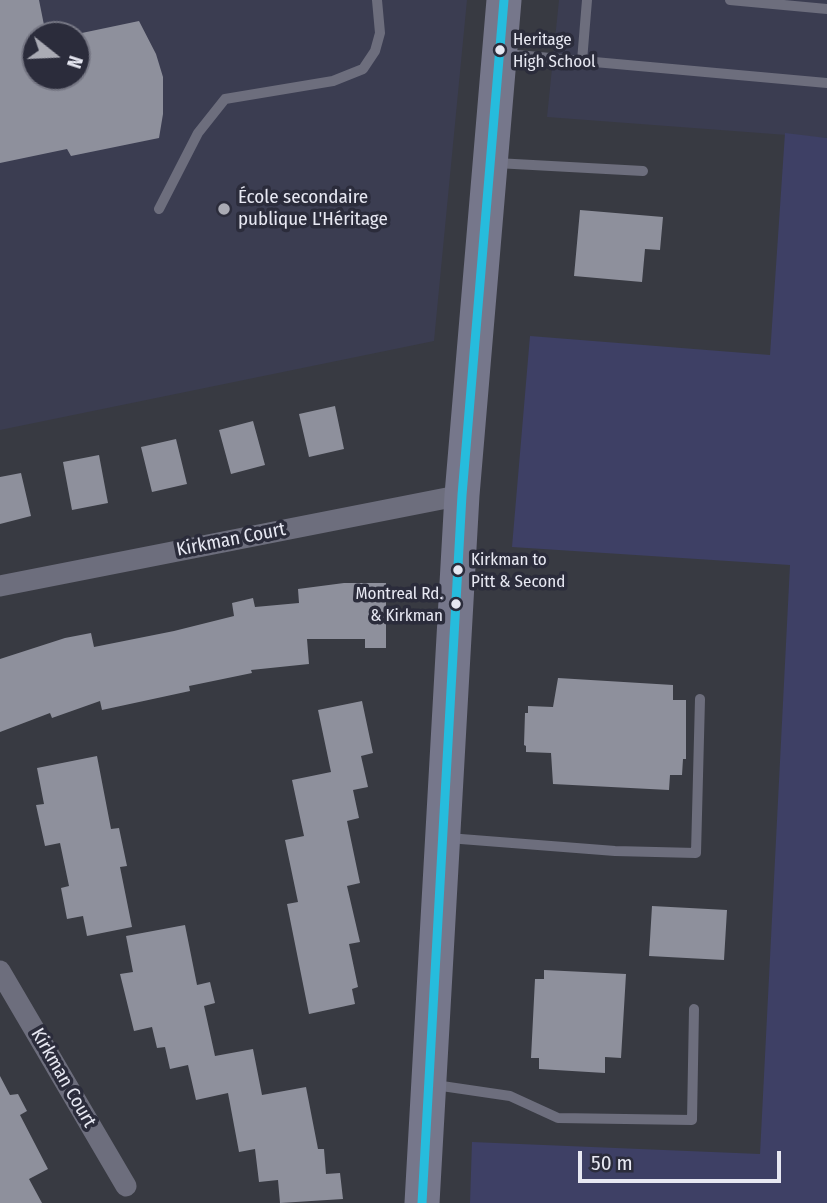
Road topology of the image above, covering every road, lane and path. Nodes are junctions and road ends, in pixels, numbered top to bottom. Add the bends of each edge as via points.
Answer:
1 (377, 0) edge
2 (504, 0) edge
3 (587, 0) edge
4 (730, 0) edge
5 (827, 9) edge
6 (499, 54) junction
7 (582, 61) junction
8 (827, 83) edge
9 (490, 162) junction
10 (643, 172) dead end
11 (159, 209) dead end
12 (463, 495) junction
13 (0, 586) edge
14 (700, 699) dead end
15 (442, 837) junction
16 (0, 971) edge
17 (694, 1009) dead end
18 (429, 1084) junction
19 (126, 1186) dead end
20 (422, 1203) edge

1 - 11 lane via 380,33 363,69 333,81 225,99 198,133
2 - 6 main road
3 - 7 lane
4 - 5 lane
6 - 7 lane
6 - 9 main road
7 - 8 lane
9 - 10 lane
9 - 12 main road
12 - 13 street, Kirkman Court
12 - 15 main road
14 - 15 lane via 695,853
15 - 18 main road
16 - 19 street, Kirkman Court
17 - 18 lane via 692,1120 558,1118 510,1096
18 - 20 main road

